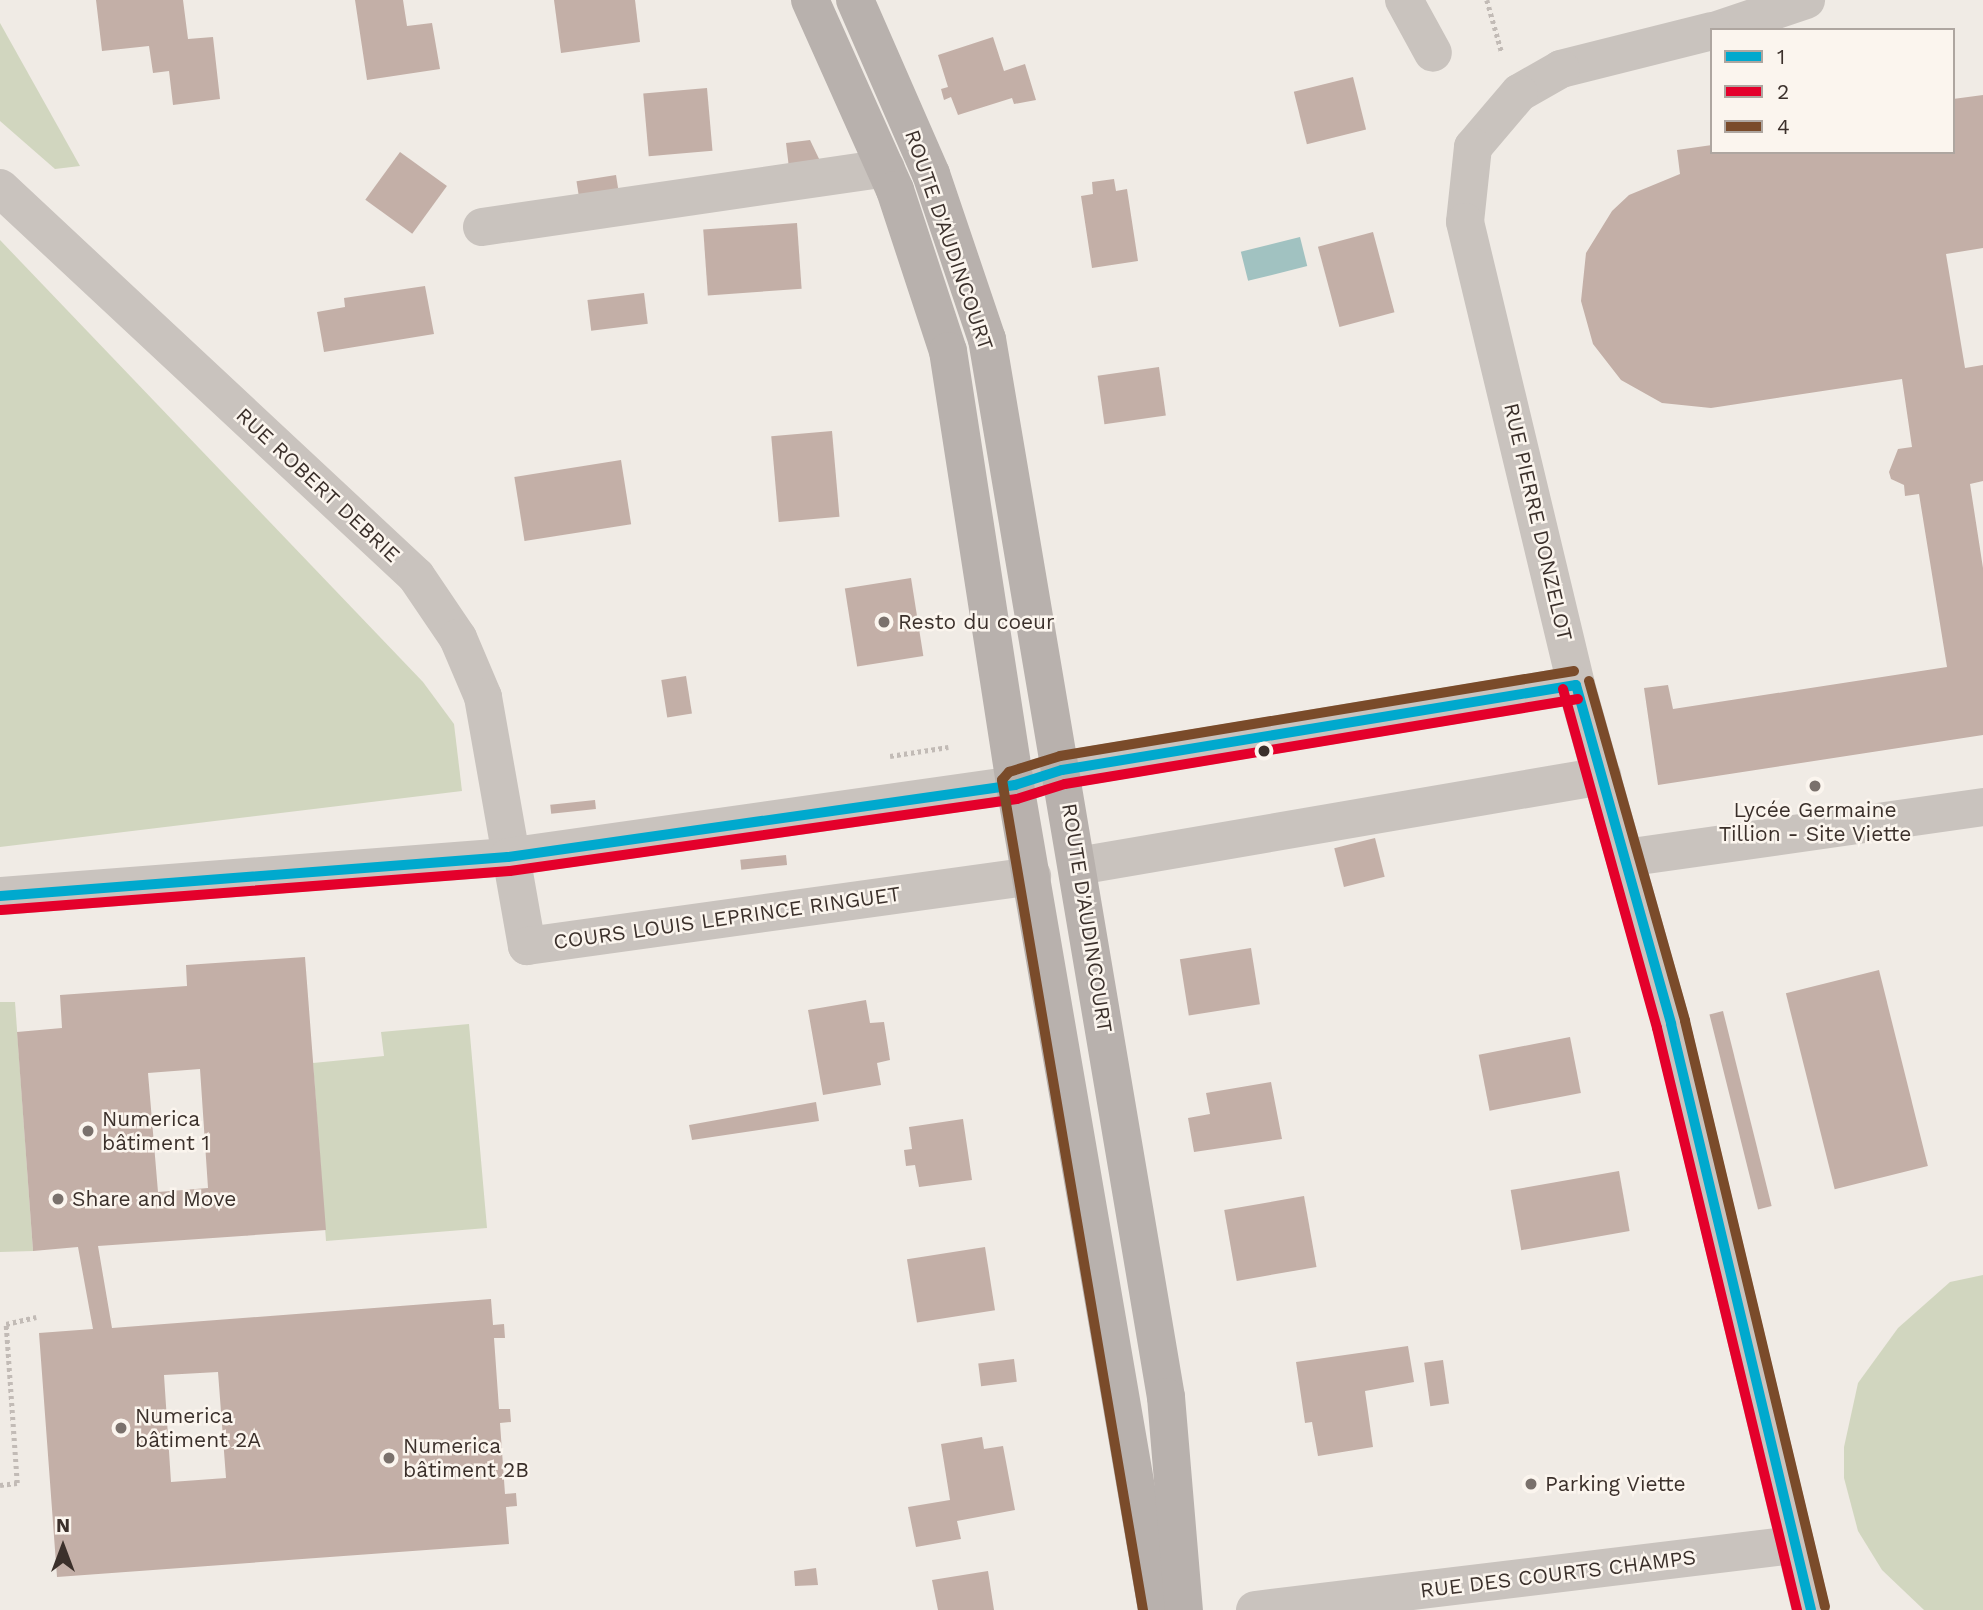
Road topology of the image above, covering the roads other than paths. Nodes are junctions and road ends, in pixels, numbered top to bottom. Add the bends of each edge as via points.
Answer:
1 (810, 0) edge
2 (855, 0) edge
3 (1404, 0) edge
4 (1806, 0) edge
5 (1723, 28) edge
6 (1710, 32) edge
7 (1433, 53) dead end
8 (886, 168) junction
9 (0, 188) edge
10 (482, 227) dead end
11 (1576, 685) junction
12 (1062, 770) junction
13 (1602, 776) junction
14 (1015, 785) junction
15 (1983, 807) edge
16 (508, 857) junction
17 (1625, 858) junction
18 (1078, 866) junction
19 (1032, 876) junction
20 (0, 896) edge
21 (1794, 1545) junction
22 (1157, 1610) edge
23 (1184, 1610) edge
24 (1255, 1610) edge
25 (1811, 1610) edge

1 - 8 main road, ROUTE D'AUDINCOURT
2 - 12 main road, ROUTE D'AUDINCOURT via 931,174 987,340
3 - 7 street
4 - 5 street
6 - 11 street, RUE PIERRE DONZELOT via 1561,69 1519,93 1473,147 1465,222
8 - 10 street, ROUTE D'AUDINCOURT
8 - 14 main road, ROUTE D'AUDINCOURT via 948,351
9 - 16 street, RUE ROBERT DEBRIE via 416,576 458,638 483,696
11 - 12 street
11 - 13 street, RUE PIERRE DONZELOT
12 - 14 street
12 - 18 main road, ROUTE D'AUDINCOURT
13 - 17 street, RUE PIERRE DONZELOT
13 - 18 street
14 - 16 street
14 - 19 main road, ROUTE D'AUDINCOURT
15 - 17 street
16 - 19 street, COURS LOUIS LEPRINCE RINGUET via 527,946
16 - 20 street
17 - 21 street, RUE PIERRE DONZELOT via 1671,1024
18 - 19 main road
18 - 23 main road, ROUTE D'AUDINCOURT via 1166,1396
19 - 22 main road, ROUTE D'AUDINCOURT
21 - 24 street, RUE DES COURTS CHAMPS
21 - 25 street

